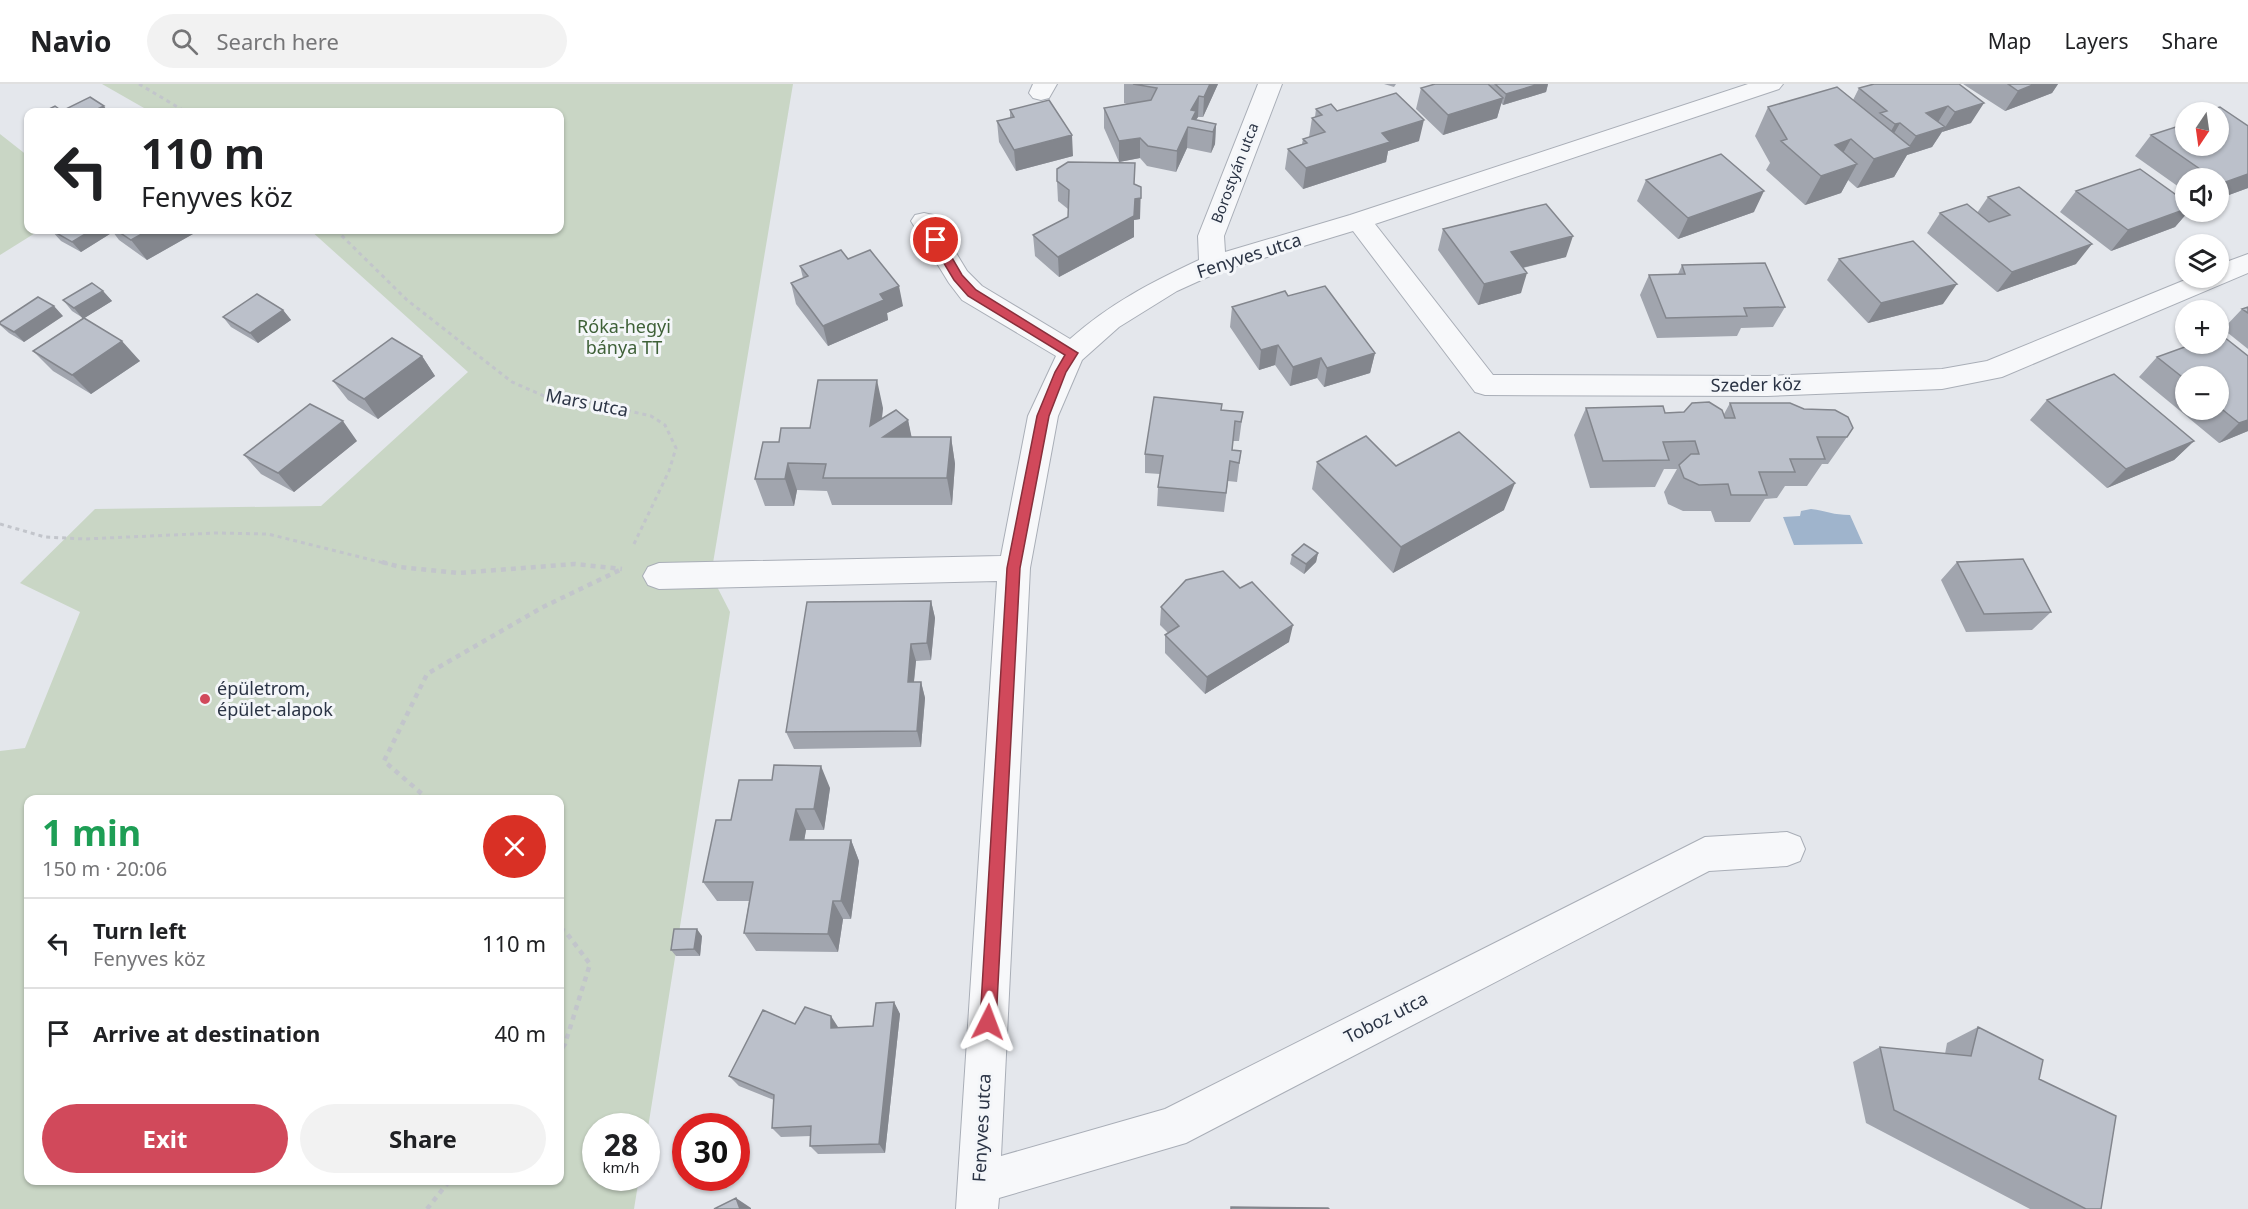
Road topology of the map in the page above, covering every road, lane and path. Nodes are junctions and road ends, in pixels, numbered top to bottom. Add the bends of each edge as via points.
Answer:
1 (139, 84) edge
2 (1270, 84) edge
3 (1771, 84) edge
4 (179, 108) edge
5 (1359, 220) junction
6 (924, 221) dead end
7 (340, 234) edge
8 (2248, 263) edge
9 (1212, 265) junction
10 (2229, 271) edge
11 (2190, 288) edge
12 (1072, 353) junction
13 (0, 524) edge
14 (632, 549) dead end
15 (627, 559) dead end
16 (1014, 568) junction
17 (622, 569) junction
18 (659, 576) joint
19 (423, 795) edge
20 (1787, 849) dead end
21 (564, 931) edge
22 (564, 1046) edge
23 (446, 1185) edge
24 (979, 1196) edge
25 (427, 1209) edge

1 - 4 path
2 - 9 street, Borostyán utca via 1211,236
3 - 5 street, Fenyves utca
5 - 9 street, Fenyves utca
5 - 11 street, Szeder köz via 1485,385 1767,386 1942,379 1992,370
6 - 12 street via 958,278 972,293
7 - 14 path, Mars utca via 407,300 512,382 544,396 651,416 664,425 676,448
8 - 10 street
9 - 12 street, Fenyves utca via 1168,285 1109,320
12 - 16 street, Fenyves utca via 1043,416
13 - 17 path via 45,537 85,539 268,534 430,571 458,573 575,564
15 - 17 path
16 - 18 street
16 - 24 street, Fenyves utca
17 - 18 path
17 - 19 path via 543,607 427,674 384,761
20 - 24 street, Toboz utca via 1705,854 1171,1128
21 - 22 path via 590,964
23 - 25 path

